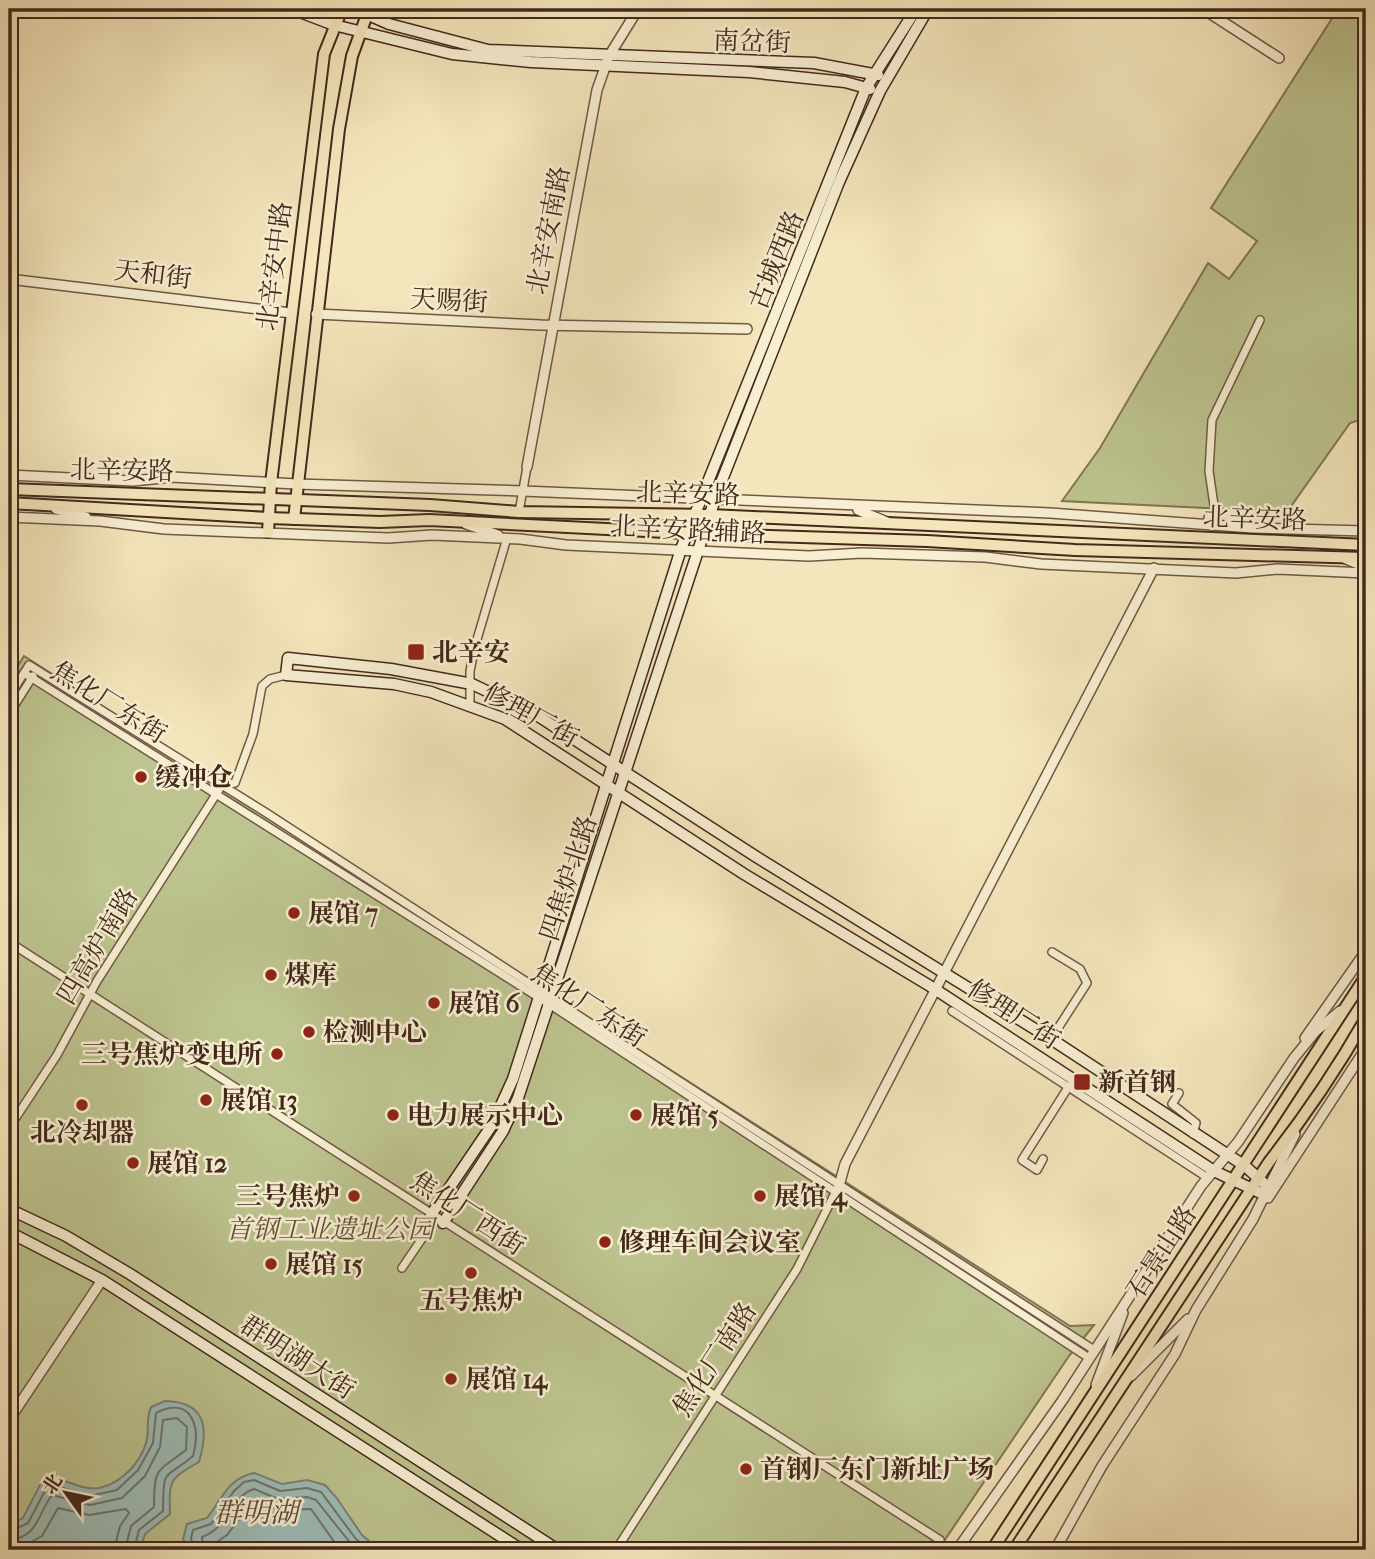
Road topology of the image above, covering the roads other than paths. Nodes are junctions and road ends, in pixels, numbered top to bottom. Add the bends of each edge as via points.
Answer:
1 (292, 9) edge
2 (342, 9) edge
3 (355, 9) edge
4 (638, 9) edge
5 (916, 9) edge
6 (928, 9) edge
7 (1203, 9) edge
8 (368, 11) edge
9 (334, 24) junction
10 (361, 31) junction
11 (1279, 58) dead end
12 (607, 61) junction
13 (874, 75) junction
14 (888, 78) junction
15 (866, 88) junction
16 (880, 91) junction
17 (9, 279) edge
18 (291, 313) junction
19 (316, 314) junction
20 (1260, 320) dead end
21 (551, 325) junction
22 (747, 329) dead end
23 (527, 467) joint
24 (9, 475) edge
25 (25, 476) junction
26 (271, 483) junction
27 (296, 484) junction
28 (9, 489) edge
29 (523, 491) junction
30 (61, 492) junction
31 (270, 498) junction
32 (294, 501) junction
33 (708, 501) junction
34 (9, 503) edge
35 (37, 503) junction
36 (849, 506) junction
37 (938, 511) junction
38 (519, 512) junction
39 (710, 515) junction
40 (696, 516) junction
41 (9, 517) edge
42 (269, 518) junction
43 (294, 519) junction
44 (100, 521) junction
45 (461, 522) junction
46 (892, 523) junction
47 (1208, 524) junction
48 (936, 525) junction
49 (1253, 528) junction
50 (1366, 531) edge
51 (268, 532) junction
52 (688, 533) junction
53 (705, 534) junction
54 (507, 538) junction
55 (927, 541) junction
56 (1278, 541) junction
57 (1366, 545) edge
58 (681, 549) junction
59 (700, 550) junction
60 (985, 557) junction
61 (1341, 558) junction
62 (1366, 558) edge
63 (1366, 567) edge
64 (1154, 568) junction
65 (1366, 573) edge
66 (37, 670) junction
67 (24, 673) junction
68 (286, 675) junction
69 (32, 678) junction
70 (472, 684) junction
71 (9, 697) edge
72 (470, 704) junction
73 (9, 714) edge
74 (612, 763) junction
75 (625, 772) junction
76 (606, 783) junction
77 (222, 785) junction
78 (619, 791) junction
79 (216, 794) junction
80 (9, 942) edge
81 (1366, 951) edge
82 (1052, 952) dead end
83 (943, 972) junction
84 (1366, 976) edge
85 (935, 988) junction
86 (540, 993) junction
87 (89, 995) junction
88 (551, 1000) junction
89 (1350, 1002) junction
90 (952, 1011) dead end
91 (1366, 1018) edge
92 (1051, 1039) junction
93 (1366, 1048) edge
94 (1294, 1058) junction
95 (1069, 1086) junction
96 (1179, 1093) dead end
97 (1303, 1119) junction
98 (9, 1128) edge
99 (1192, 1135) junction
100 (1227, 1155) junction
101 (1043, 1159) dead end
102 (1245, 1166) junction
103 (1211, 1174) junction
104 (1235, 1181) junction
105 (1254, 1184) junction
106 (837, 1189) junction
107 (1267, 1191) junction
108 (9, 1209) edge
109 (437, 1219) junction
110 (1253, 1219) junction
111 (9, 1232) edge
112 (1151, 1262) junction
113 (402, 1268) dead end
114 (102, 1280) junction
115 (1196, 1310) junction
116 (1092, 1354) junction
117 (1127, 1380) junction
118 (715, 1397) junction
119 (1090, 1399) junction
120 (9, 1420) edge
121 (940, 1541) dead end
122 (522, 1550) edge
123 (558, 1550) edge
124 (616, 1550) edge
125 (957, 1550) edge
126 (992, 1550) edge
127 (1014, 1550) edge
128 (1055, 1550) edge

1 - 9 main road, 南岔街
2 - 9 main road, 北辛安中路
3 - 8 main road, 南岔街
4 - 12 street, 北辛安南路
5 - 13 main road, 古城西路
6 - 14 main road, 古城西路
7 - 11 street
8 - 10 main road, 北辛安中路
8 - 12 main road, 南岔街 via 389,24 488,50
9 - 10 main road, 南岔街
9 - 18 main road, 北辛安中路 via 324,54
10 - 12 main road, 南岔街 via 500,61
10 - 19 main road, 北辛安中路 via 343,98
12 - 13 main road, 南岔街 via 814,63
12 - 15 main road, 南岔街 via 845,82
12 - 21 street, 北辛安南路 via 597,90
13 - 14 main road, 南岔街
13 - 15 main road, 古城西路
14 - 16 main road, 古城西路
15 - 16 main road, 南岔街
15 - 33 main road, 古城西路
16 - 33 main road, 古城西路
17 - 18 street, 天和街
18 - 26 main road, 北辛安中路
19 - 21 street, 天赐街
19 - 27 main road, 北辛安中路
20 - 47 street via 1212,420 1209,471 1216,505
21 - 22 street, 天赐街
21 - 23 street, 北辛安南路
23 - 29 street
24 - 25 street, 北辛安路辅路
25 - 26 street, 北辛安路辅路
25 - 30 street
26 - 27 street, 北辛安路辅路
26 - 31 main road, 北辛安中路
27 - 29 street, 北辛安路辅路
27 - 32 main road, 北辛安中路
28 - 30 main road, 北辛安路
29 - 33 street, 北辛安路辅路
29 - 38 street
30 - 31 main road, 北辛安路
31 - 32 main road, 北辛安路
31 - 42 main road, 北辛安中路
32 - 38 main road, 北辛安路
32 - 43 main road, 北辛安中路
33 - 36 street, 北辛安路辅路
33 - 39 main road, 古城西路
33 - 40 main road, 古城西路
34 - 35 main road, 北辛安路
35 - 42 main road, 北辛安路
35 - 44 street
36 - 37 street, 北辛安路辅路
36 - 46 street
37 - 47 street, 北辛安路辅路
37 - 48 street
38 - 40 main road, 北辛安路
39 - 40 main road, 北辛安路
39 - 46 main road, 北辛安路
39 - 53 main road, 古城西路
40 - 52 main road, 古城西路
41 - 44 street, 北辛安路辅路
42 - 43 main road, 北辛安路
42 - 51 main road, 北辛安中路
43 - 45 main road, 北辛安路
44 - 51 street, 北辛安路辅路 via 164,529
45 - 52 main road, 北辛安路
45 - 54 street
46 - 48 main road, 北辛安路
47 - 49 street, 北辛安路辅路
48 - 56 main road, 北辛安路
49 - 50 street, 北辛安路辅路
49 - 56 street
51 - 54 street, 北辛安路辅路
52 - 53 main road, 北辛安路
52 - 58 main road, 四焦炉北路
53 - 55 main road, 北辛安路
53 - 59 main road, 四焦炉北路
54 - 58 street, 北辛安路辅路
54 - 70 street via 475,646
55 - 60 street
55 - 61 main road, 北辛安路 via 1129,553
56 - 57 main road, 北辛安路
58 - 59 street, 北辛安路辅路
58 - 74 main road, 四焦炉北路
59 - 60 street, 北辛安路辅路
59 - 75 main road, 四焦炉北路
60 - 64 street, 北辛安路辅路
61 - 62 main road, 北辛安路
61 - 63 street
64 - 65 street, 北辛安路辅路
64 - 83 street
66 - 67 street, 焦化厂东街 via 29,665
66 - 69 street
66 - 77 street, 焦化厂东街
67 - 69 street, 焦化厂东街
67 - 71 street
68 - 70 main road, 修理厂街 via 288,658 391,669
68 - 72 main road, 修理厂街 via 394,684
68 - 77 street, 四高炉南路 via 270,678 262,686 258,717 235,783
69 - 73 street
69 - 79 street, 焦化厂东街
70 - 72 street
70 - 74 main road, 修理厂街 via 535,714
72 - 76 main road, 修理厂街 via 540,739
74 - 75 main road, 修理厂街
74 - 76 main road, 四焦炉北路
75 - 78 main road, 四焦炉北路
75 - 83 main road, 修理厂街
76 - 78 main road, 修理厂街
76 - 86 main road, 四焦炉北路
77 - 79 street, 四高炉南路
77 - 86 street, 焦化厂东街
78 - 85 main road, 修理厂街 via 744,874
78 - 88 main road, 四焦炉北路
79 - 86 street, 焦化厂东街
79 - 87 street, 四高炉南路
80 - 87 street, 焦化厂西街
81 - 94 street via 1314,1022
82 - 92 street via 1080,969 1087,983
83 - 85 street
83 - 92 main road, 修理厂街
84 - 89 main road, 石景山路
85 - 103 main road, 修理厂街
85 - 106 street via 845,1164
86 - 88 street, 焦化厂东街
86 - 109 main road, 四焦炉北路 via 513,1079
87 - 98 street, 四高炉南路 via 57,1055
87 - 109 street, 焦化厂西街
88 - 106 street, 焦化厂东街
88 - 109 main road, 四焦炉北路 via 530,1068 503,1131
89 - 94 street via 1316,1031
89 - 102 main road, 石景山路
90 - 95 street
91 - 97 main road, 石景山路
92 - 99 main road, 修理厂街
93 - 110 street
94 - 100 street
95 - 101 street via 1022,1160 1037,1170
95 - 103 street
96 - 99 street via 1172,1104 1196,1123
97 - 105 main road, 石景山路
97 - 107 street, 石景山路
99 - 100 main road, 修理厂街
100 - 102 main road, 修理厂街
100 - 103 street
102 - 104 main road, 石景山路
102 - 105 main road, 修理厂街
103 - 104 main road, 修理厂街
103 - 112 street
104 - 105 main road, 修理厂街
104 - 119 main road, 石景山路
105 - 107 main road, 修理厂街
105 - 117 main road, 石景山路
106 - 116 street, 焦化厂东街
106 - 118 street, 焦化厂南路 via 797,1269
107 - 110 street, 石景山路
108 - 123 main road, 群明湖大街 via 130,1274
109 - 113 street
109 - 118 street, 焦化厂西街
110 - 115 street, 石景山路
111 - 114 main road, 群明湖大街
112 - 116 street
112 - 119 street via 1123,1315
114 - 120 street
114 - 122 main road, 群明湖大街
115 - 117 street
115 - 128 street, 石景山路 via 1175,1354 1102,1466
116 - 125 street
117 - 127 main road, 石景山路
118 - 121 street, 焦化厂西街
118 - 124 street, 焦化厂南路
119 - 126 main road, 石景山路

